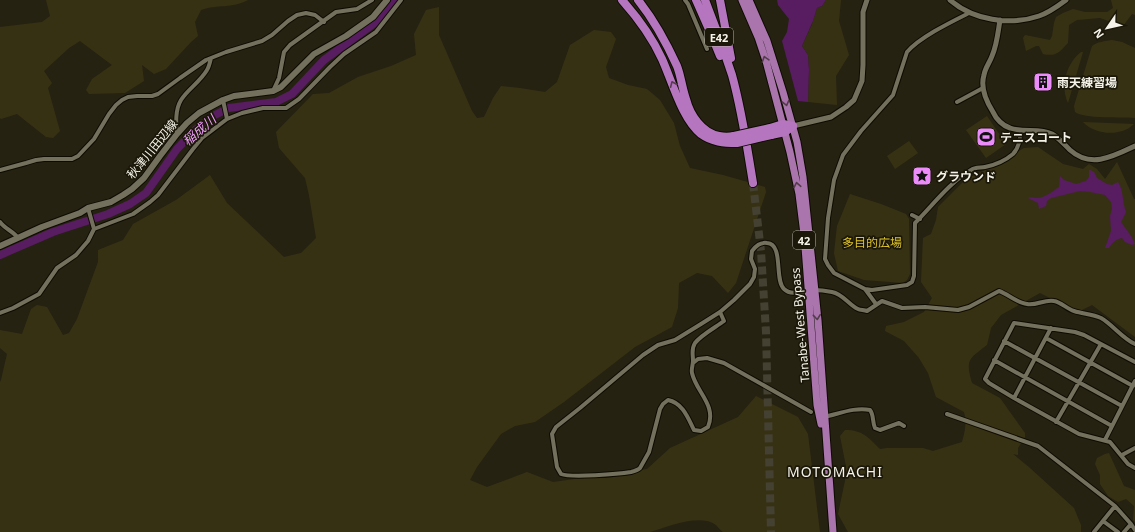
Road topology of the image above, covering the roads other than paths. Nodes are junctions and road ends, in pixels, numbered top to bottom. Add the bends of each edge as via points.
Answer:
1 (372, 0) edge
2 (388, 0) edge
3 (401, 0) edge
4 (616, 0) edge
5 (622, 0) edge
6 (628, 0) edge
7 (638, 0) edge
8 (685, 0) edge
9 (696, 0) edge
10 (705, 0) edge
11 (720, 0) edge
12 (867, 0) edge
13 (950, 0) edge
14 (1066, 0) edge
15 (746, 1) edge
16 (969, 13) junction
17 (1000, 20) junction
18 (324, 22) junction
19 (644, 28) junction
20 (707, 49) dead end
21 (211, 58) junction
22 (732, 75) junction
23 (682, 86) junction
24 (983, 88) junction
25 (273, 91) junction
26 (957, 102) dead end
27 (223, 103) junction
28 (226, 117) junction
29 (744, 125) junction
30 (793, 126) junction
31 (784, 128) junction
32 (1021, 131) junction
33 (177, 134) junction
34 (736, 139) junction
35 (1135, 146) edge
36 (0, 170) edge
37 (753, 183) tunnel mouth
38 (89, 211) junction
39 (920, 219) junction
40 (0, 222) edge
41 (915, 223) junction
42 (94, 229) junction
43 (18, 238) junction
44 (0, 246) edge
45 (865, 289) junction
46 (811, 291) junction
47 (876, 304) junction
48 (720, 312) junction
49 (0, 313) edge
50 (1051, 328) junction
51 (1046, 338) junction
52 (1004, 341) junction
53 (1101, 344) junction
54 (1135, 344) edge
55 (1035, 358) junction
56 (994, 360) junction
57 (1090, 362) junction
58 (1135, 362) edge
59 (693, 363) junction
60 (1025, 377) junction
61 (1079, 382) junction
62 (1134, 384) edge
63 (1014, 398) junction
64 (1068, 402) junction
65 (1122, 406) junction
66 (811, 412) dead end
67 (947, 414) dead end
68 (828, 416) dead end
69 (1056, 422) junction
70 (904, 426) dead end
71 (1112, 426) junction
72 (1105, 440) junction
73 (1135, 448) edge
74 (1122, 455) junction
75 (1135, 468) edge
76 (1115, 506) junction
77 (1103, 521) junction
78 (1131, 524) junction
79 (1135, 530) edge
80 (833, 532) edge
81 (1094, 532) edge
82 (1118, 532) edge
83 (1124, 532) edge

1 - 18 street via 357,9 336,12
2 - 25 main road, 秋津川田辺線 via 373,17 314,54 281,87
3 - 28 street via 376,32 339,58 299,99 286,108 263,108
4 - 19 highway
5 - 19 highway
6 - 23 highway via 660,37
7 - 23 highway via 664,38 680,72
8 - 20 street
9 - 29 highway via 725,67
10 - 22 highway, E42
11 - 22 highway
12 - 30 street via 863,12 862,81 854,100 831,117
13 - 16 street
14 - 17 street via 1040,16 1025,20
15 -> 30 highway, Tanabe-West Bypass / 42 via 755,14 767,42
31 -> 15 highway, Tanabe-West Bypass / 42
16 - 17 street
16 - 45 street via 933,32 907,52 893,95 861,130 843,155 834,180 828,218 826,259 834,273
17 - 24 street via 997,40 983,75
18 - 21 street via 315,15 297,15 262,41
18 - 25 street via 284,52 279,78
34 -> 19 highway via 725,143 702,135 695,128 687,117 662,58
21 - 33 street via 208,69 201,79 180,101 177,110
21 - 36 street via 158,94 122,100 78,156 72,159 36,160
22 - 29 highway, E42
23 - 34 highway via 691,112 701,126 718,136
24 - 26 street
24 - 32 street via 989,106 1001,123 1008,128
25 - 27 main road, 秋津川田辺線 via 234,96
27 - 28 street
27 - 33 main road, 秋津川田辺線 via 199,113
28 - 42 street via 202,138 150,202 133,214
29 - 37 highway, E42
30 - 31 highway
30 - 46 highway, Tanabe-West Bypass / 42 via 803,177 809,230
31 - 34 highway, bridge
46 -> 31 highway, Tanabe-West Bypass / 42 via 798,194
32 - 35 street via 1046,132 1077,155 1090,159 1110,157
32 - 39 street via 1020,141 1012,155 998,163 967,172 942,194
33 - 38 main road, 秋津川田辺線 via 144,178 132,189
38 - 42 street
38 - 43 main road, 秋津川田辺線
39 - 41 street
39 - 41 street via 912,215
40 - 43 street
41 - 45 street via 912,282 908,285
42 - 49 street via 88,241 76,255 58,268 40,294
43 - 44 main road, 秋津川田辺線
45 - 47 street
46 - 47 street via 834,292 858,309 867,311
46 - 48 street via 796,293 784,289 780,283 775,248 770,243 760,243 752,251 751,259 755,270 750,284
46 - 80 highway, Tanabe-West Bypass / 42 via 818,320
47 - 54 street via 882,301 902,308 958,310 999,291 1025,304 1055,301 1074,311 1092,314
48 - 59 street via 724,321 695,343 692,350
48 - 59 street via 675,340 658,345 643,355 556,427 552,434 557,468 561,474 606,474 632,472 640,468 649,452 660,410 668,400 678,404 694,430 708,427 709,412 692,373
50 - 51 street
50 - 52 street via 1014,323
50 - 53 street via 1075,332
51 - 55 street
51 - 57 street
52 - 55 street
52 - 56 street
53 - 57 street
53 - 58 street
55 - 60 street
55 - 61 street
56 - 60 street
56 - 63 street via 985,379
57 - 61 street
57 - 62 street
59 - 66 street via 698,359 707,358 724,363
60 - 63 street
60 - 64 street
61 - 64 street
61 - 65 street
62 - 65 street
63 - 69 street
64 - 69 street
64 - 71 street
65 - 71 street
67 - 76 street via 1038,446
68 - 70 street via 866,409 872,414 875,428 880,430 899,423
69 - 72 street via 1079,434
71 - 72 street
72 - 74 street
73 - 74 street
74 - 75 street via 1128,464
76 - 77 street
76 - 78 street
77 - 81 street
77 - 82 street
78 - 79 street
78 - 83 street

